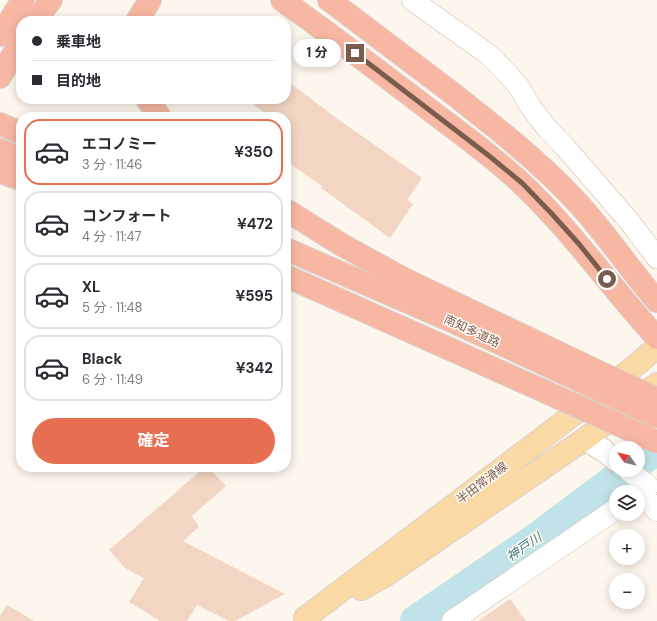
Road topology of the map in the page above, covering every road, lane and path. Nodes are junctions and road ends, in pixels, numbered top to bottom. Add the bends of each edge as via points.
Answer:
1 (23, 0) edge
2 (51, 0) edge
3 (150, 0) edge
4 (282, 0) edge
5 (329, 0) edge
6 (412, 0) edge
7 (39, 16) edge
8 (140, 16) edge
9 (0, 36) edge
10 (16, 50) edge
11 (0, 77) edge
12 (0, 124) edge
13 (16, 131) edge
14 (0, 150) edge
15 (16, 157) edge
16 (0, 172) edge
17 (16, 178) edge
18 (291, 213) edge
19 (291, 251) edge
20 (657, 258) edge
21 (291, 278) edge
22 (657, 301) edge
23 (657, 338) edge
24 (657, 347) edge
25 (576, 370) junction
26 (657, 384) edge
27 (657, 399) edge
28 (657, 417) edge
29 (657, 442) edge
30 (601, 450) edge
31 (642, 484) edge
32 (657, 511) edge
33 (609, 515) edge
34 (302, 620) edge
35 (452, 621) edge

1 - 9 highway
2 - 7 highway
3 - 8 highway
4 - 23 highway via 367,62 522,183 579,244
5 - 22 highway via 505,134 539,165 574,199
6 - 20 street via 488,54 504,70 546,127 619,210
10 - 11 highway
12 - 13 highway
14 - 15 highway
16 - 17 highway
18 - 25 highway via 342,245
19 - 25 highway, 南知多道路 via 456,323
21 - 29 highway, 南知多道路, bridge
24 - 34 main road, 半田常滑線 via 561,424
25 - 27 highway, bridge
25 - 28 highway, 南知多道路, bridge
26 - 30 main road, 半田常滑線
30 - 34 main road, 半田常滑線 via 383,577
31 - 32 street
33 - 35 street

